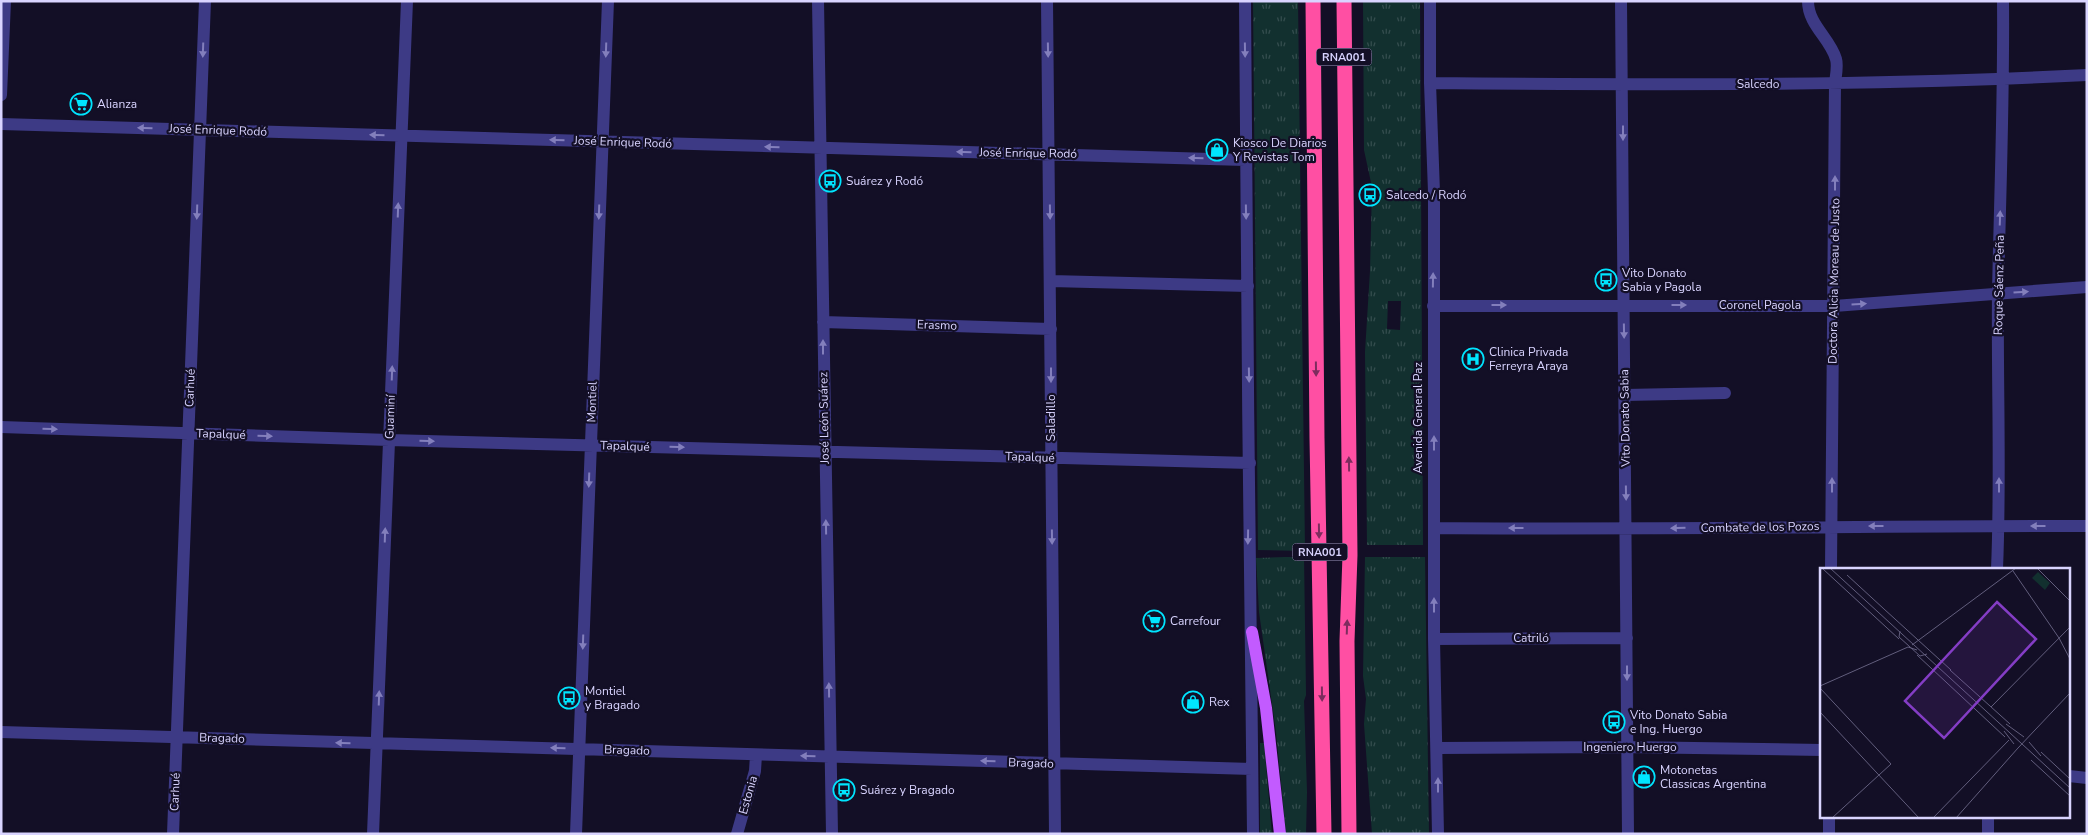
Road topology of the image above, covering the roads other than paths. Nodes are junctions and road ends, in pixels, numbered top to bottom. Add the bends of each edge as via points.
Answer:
1 (5, 1) edge
2 (205, 1) edge
3 (407, 1) edge
4 (608, 1) edge
5 (818, 1) edge
6 (1047, 1) edge
7 (1244, 1) edge
8 (1313, 1) edge
9 (1344, 1) edge
10 (1430, 1) edge
11 (1621, 1) edge
12 (1808, 1) edge
13 (2003, 1) edge
14 (2087, 75) edge
15 (2004, 79) junction
16 (1430, 83) junction
17 (1835, 83) junction
18 (1622, 84) junction
19 (1, 95) edge
20 (1, 124) edge
21 (200, 130) junction
22 (402, 136) junction
23 (602, 141) junction
24 (821, 148) junction
25 (1049, 154) junction
26 (1245, 160) junction
27 (1050, 281) junction
28 (1248, 286) junction
29 (2087, 287) edge
30 (1998, 293) junction
31 (1624, 305) junction
32 (1433, 306) junction
33 (1834, 306) junction
34 (823, 322) junction
35 (1051, 329) junction
36 (1725, 393) dead end
37 (1624, 395) junction
38 (1, 427) edge
39 (188, 433) junction
40 (389, 440) junction
41 (590, 445) junction
42 (824, 452) junction
43 (1051, 458) junction
44 (1250, 463) junction
45 (1831, 526) junction
46 (1999, 526) junction
47 (2087, 526) edge
48 (1434, 528) junction
49 (1626, 529) junction
50 (1831, 568) edge
51 (1997, 568) edge
52 (1252, 632) junction
53 (1627, 638) junction
54 (1434, 639) junction
55 (1, 732) edge
56 (177, 736) junction
57 (377, 744) junction
58 (1626, 747) junction
59 (580, 748) junction
60 (1438, 748) junction
61 (1820, 750) edge
62 (756, 755) junction
63 (830, 756) junction
64 (1054, 764) junction
65 (1252, 770) junction
66 (2070, 776) edge
67 (2087, 778) edge
68 (1348, 781) junction
69 (1323, 783) junction
70 (1829, 818) edge
71 (1988, 818) edge
72 (173, 834) edge
73 (374, 834) edge
74 (576, 834) edge
75 (737, 834) edge
76 (832, 834) edge
77 (1056, 834) edge
78 (1253, 834) edge
79 (1280, 834) edge
80 (1316, 834) edge
81 (1324, 834) edge
82 (1349, 834) edge
83 (1357, 834) edge
84 (1438, 834) edge
85 (1628, 834) edge
86 (1829, 834) edge
87 (1988, 834) edge

1 - 19 street
2 -> 21 street, Carhué
3 - 22 street, Guaminí
4 -> 23 street, Montiel
5 - 24 street, José León Suárez
6 -> 25 street, Saladillo
7 -> 26 street
8 -> 69 highway, RNA001
68 -> 9 highway, RNA001 via 1350,538
10 - 16 street, Avenida General Paz
11 - 18 street, Vito Donato Sabia
12 - 17 street, Doctora Alicia Moreau de Justo via 1811,18 1836,58
13 - 15 street, Roque Sáenz Peña
14 - 15 street, Salcedo
15 - 17 street, Salcedo
30 -> 15 street, Roque Sáenz Peña
16 - 18 street, Salcedo
32 -> 16 street, Avenida General Paz via 1434,192
17 - 18 street, Salcedo
33 -> 17 street, Doctora Alicia Moreau de Justo
18 -> 31 street, Vito Donato Sabia
21 -> 20 street, José Enrique Rodó
22 -> 21 street, José Enrique Rodó
21 -> 39 street, Carhué
23 -> 22 street, José Enrique Rodó
40 -> 22 street, Guaminí
24 -> 23 street, José Enrique Rodó
23 -> 41 street, Montiel
25 -> 24 street, José Enrique Rodó
24 - 34 street, José León Suárez
26 -> 25 street, José Enrique Rodó
25 -> 27 street, Saladillo
26 -> 28 street
27 - 28 street
27 - 35 street, Saladillo
28 -> 44 street
30 -> 29 street, Coronel Pagola
33 -> 30 street, Coronel Pagola
46 -> 30 street, Roque Sáenz Peña
32 -> 31 street, Coronel Pagola
31 -> 33 street, Coronel Pagola
31 -> 37 street, Vito Donato Sabia
48 -> 32 street, Avenida General Paz
45 -> 33 street, Doctora Alicia Moreau de Justo
34 - 35 street, Erasmo
42 -> 34 street, José León Suárez
35 -> 43 street, Saladillo
36 - 37 street
37 -> 49 street, Vito Donato Sabia
38 -> 39 street, Tapalqué
39 -> 40 street, Tapalqué
39 - 56 street, Carhué
40 -> 41 street, Tapalqué
57 -> 40 street, Guaminí
41 -> 42 street, Tapalqué
41 -> 59 street, Montiel
42 - 43 street, Tapalqué
63 -> 42 street, José León Suárez
43 - 44 street, Tapalqué
43 -> 64 street, Saladillo
44 -> 52 street via 1248,548
46 -> 45 street, Combate de los Pozos
45 -> 49 street, Combate de los Pozos
45 - 50 street, Doctora Alicia Moreau de Justo
47 -> 46 street, Combate de los Pozos
46 - 51 street, Roque Sáenz Peña
49 -> 48 street, Combate de los Pozos
54 -> 48 street, Avenida General Paz
49 - 53 street, Vito Donato Sabia
52 - 65 street
52 - 79 main road via 1266,708
53 - 54 street, Catriló
53 -> 58 street, Vito Donato Sabia
54 - 60 street, Avenida General Paz
55 - 56 street, Bragado
57 -> 56 street, Bragado
56 - 72 street, Carhué
59 -> 57 street, Bragado
57 - 73 street, Guaminí
58 - 60 street, Ingeniero Huergo
58 - 61 street, Ingeniero Huergo
58 - 85 street, Vito Donato Sabia
59 - 62 street, Bragado
59 - 74 street, Montiel
84 -> 60 street, Avenida General Paz
63 -> 62 street, Bragado
62 - 75 street, Estonia via 755,771
64 -> 63 street, Bragado
63 - 76 street, José León Suárez
64 - 65 street, Bragado
64 - 77 street, Saladillo
65 - 78 street
66 - 67 street
68 - 82 highway, RNA001
68 - 83 highway
69 - 80 highway
69 - 81 highway, RNA001
70 - 86 street
71 - 87 street

